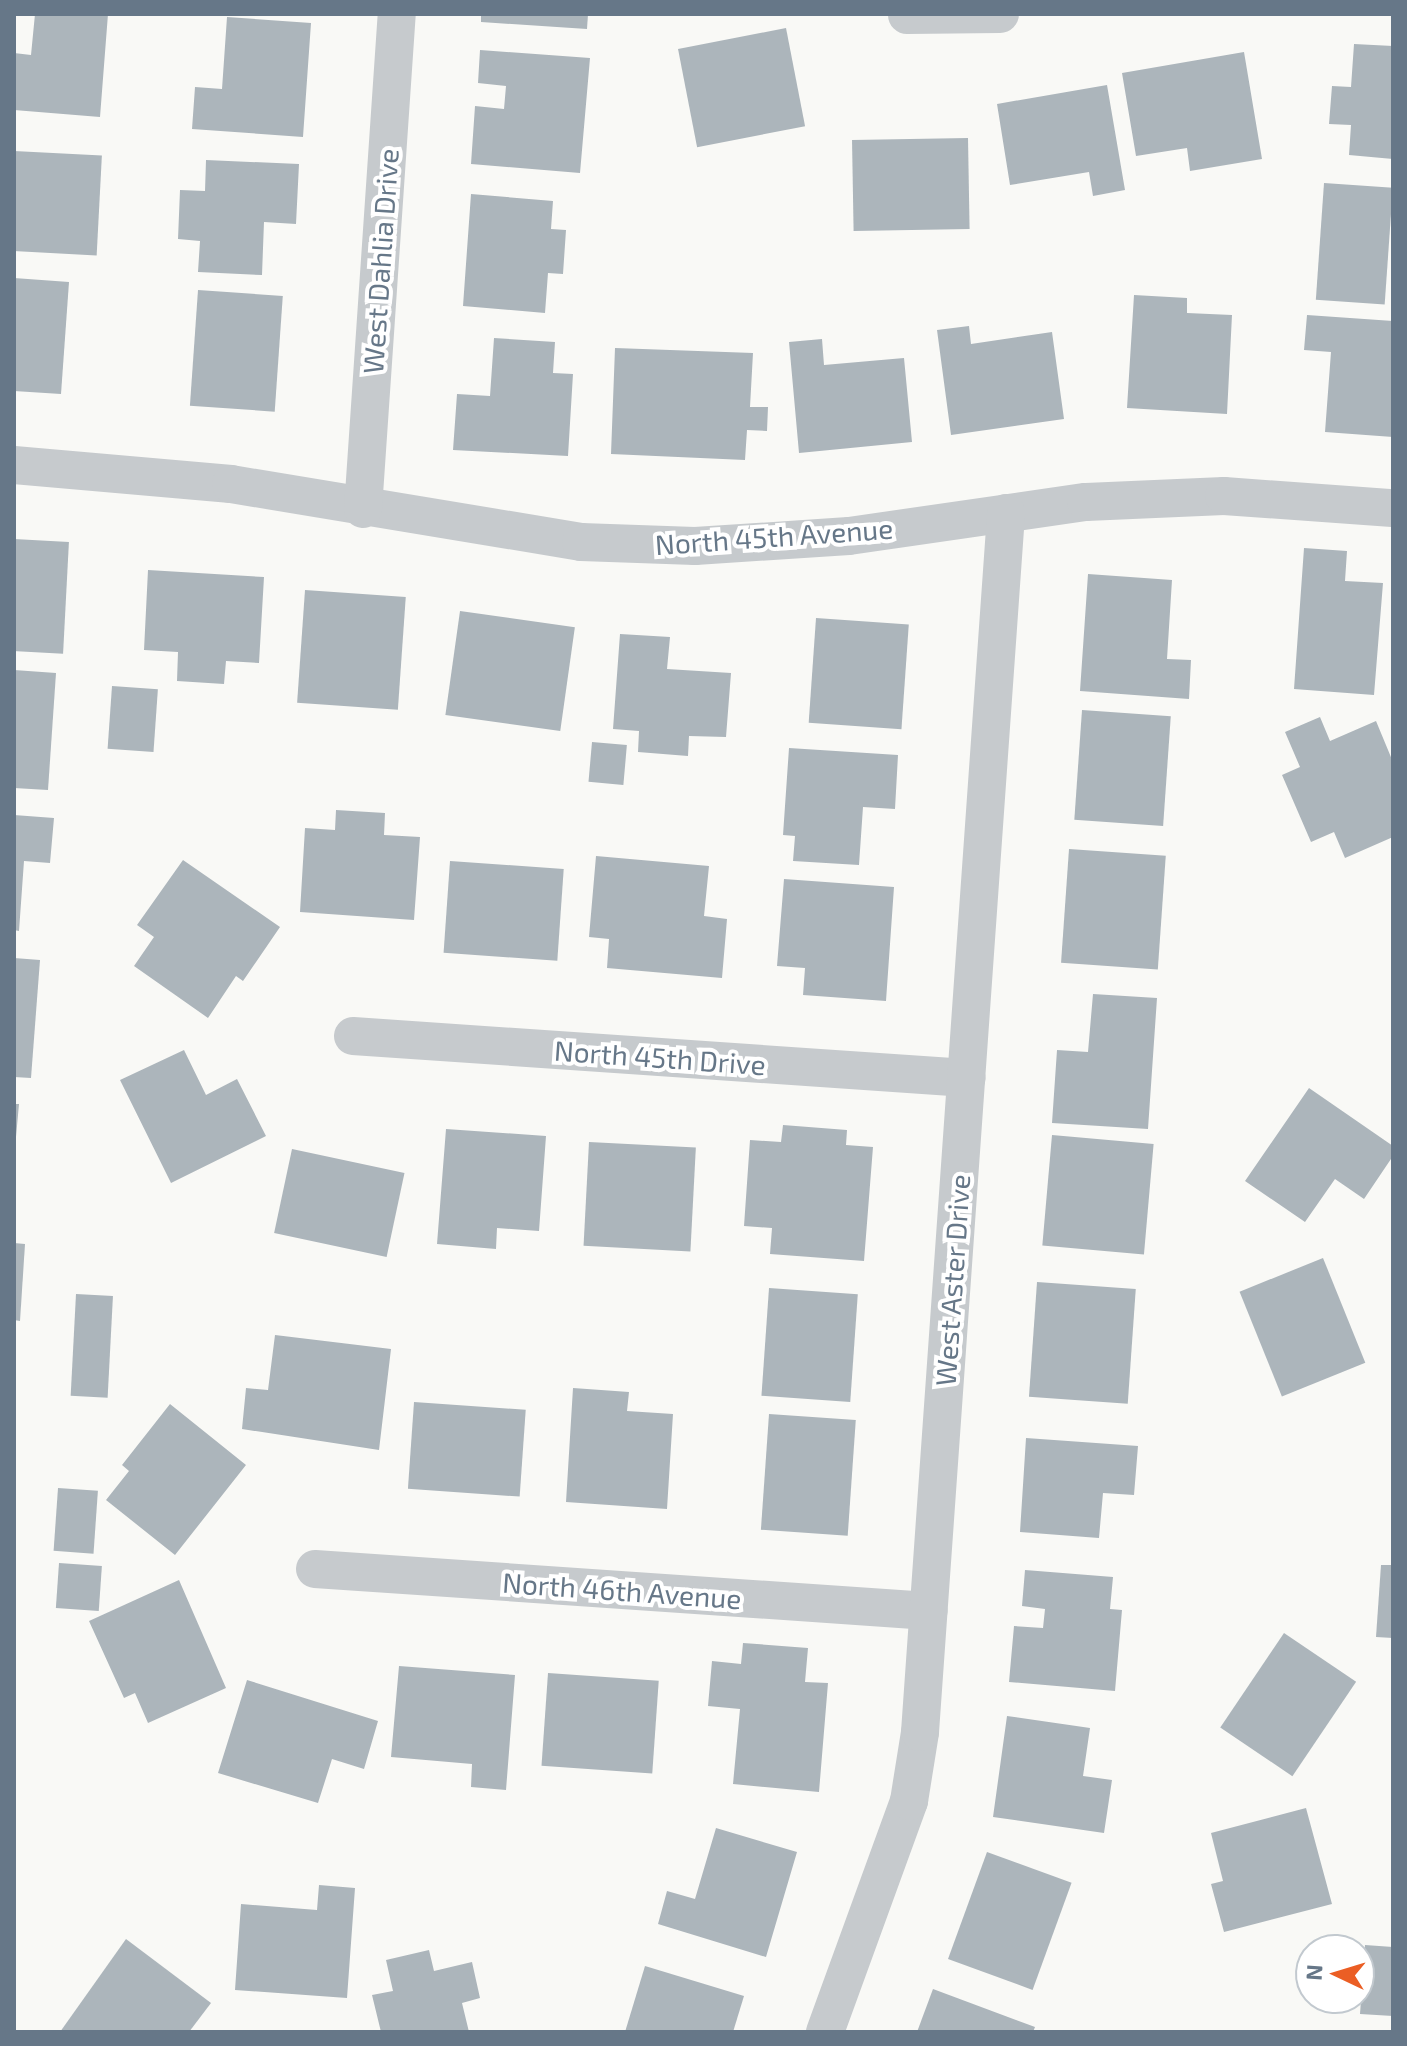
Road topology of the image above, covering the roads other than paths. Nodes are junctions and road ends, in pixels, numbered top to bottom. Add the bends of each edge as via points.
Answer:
1 (397, 14) edge
2 (1000, 14) edge
3 (907, 15) edge
4 (14, 465) edge
5 (1393, 508) edge
6 (363, 509) junction
7 (1006, 513) junction
8 (353, 1036) dead end
9 (967, 1078) junction
10 (315, 1569) dead end
11 (929, 1611) junction
12 (825, 2032) edge

1 - 6 street, West Dahlia Drive
2 - 3 street
4 - 6 street, North 45th Avenue via 231,484
5 - 7 street, North 45th Avenue via 1224,496 1086,502
6 - 7 street, North 45th Avenue via 581,542 695,546 849,536
7 - 9 street, West Aster Drive
8 - 9 street, North 45th Drive
9 - 11 street, West Aster Drive
10 - 11 street, North 46th Avenue
11 - 12 street, West Aster Drive via 909,1801

